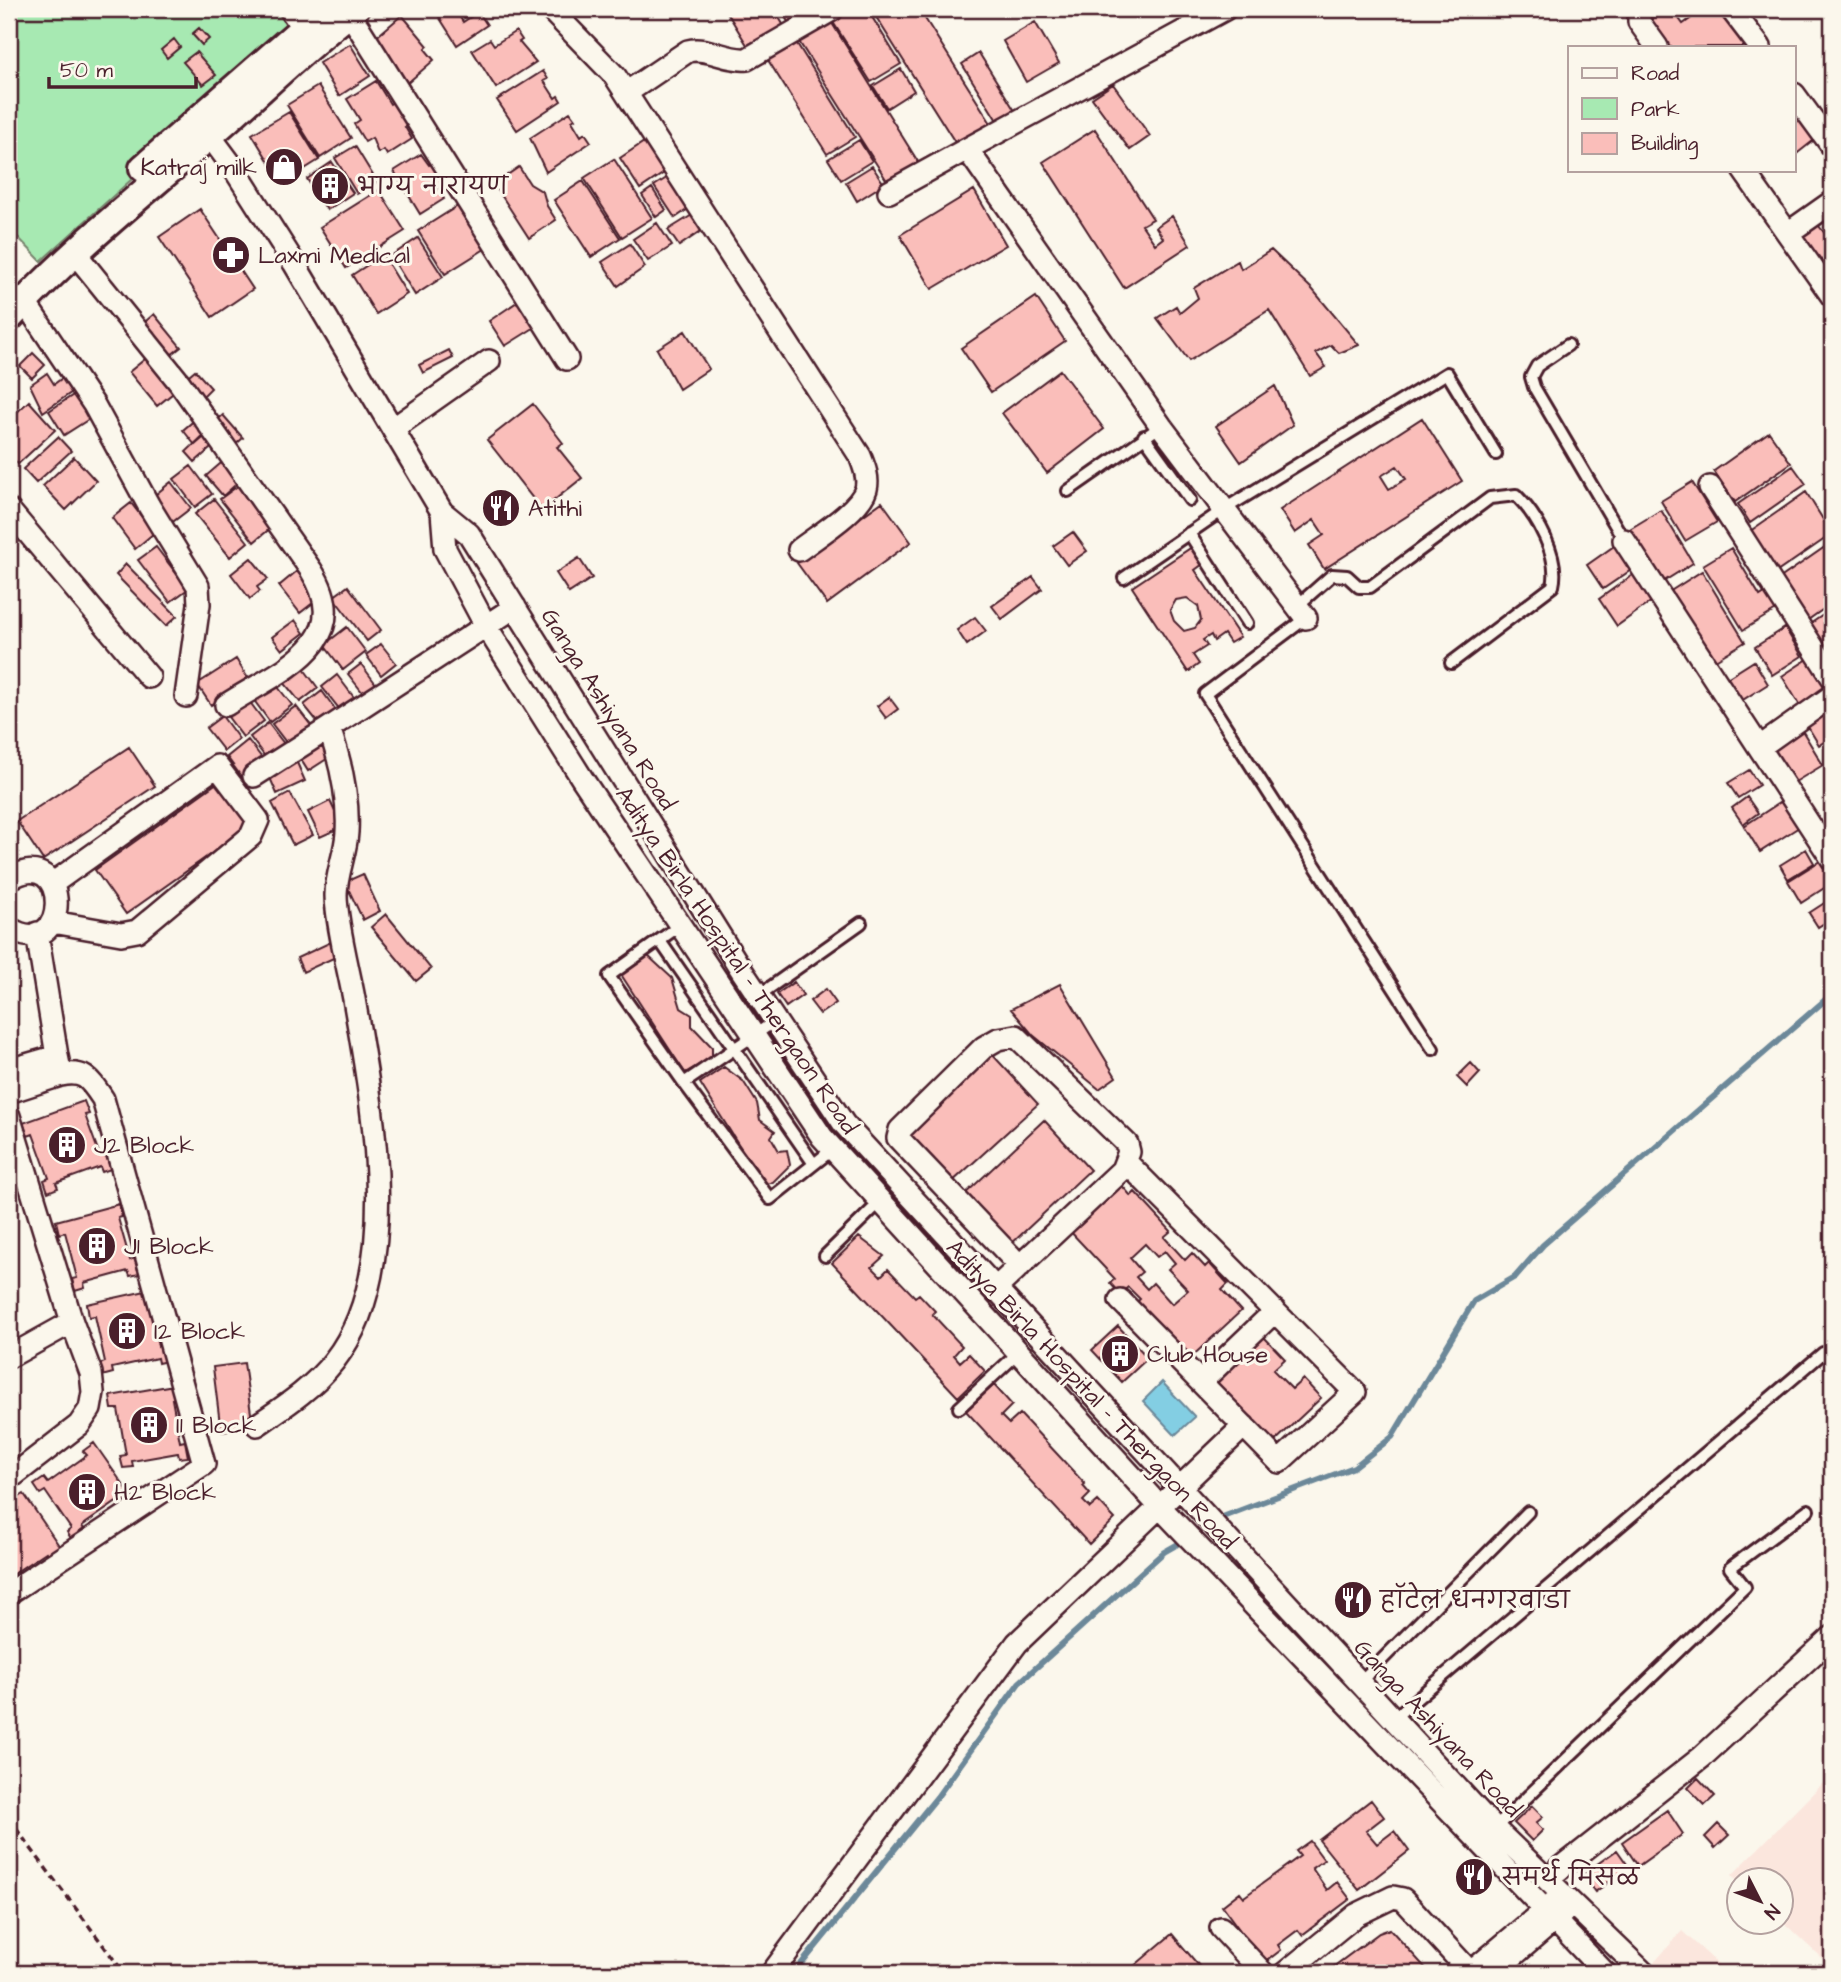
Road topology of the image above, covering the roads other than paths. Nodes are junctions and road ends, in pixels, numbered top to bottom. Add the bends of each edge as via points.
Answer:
1 (550, 9) edge
2 (832, 9) edge
3 (1225, 9) edge
4 (1639, 9) edge
5 (1731, 9) edge
6 (344, 10) edge
7 (302, 26) edge
8 (1656, 46) edge
9 (1758, 46) edge
10 (626, 93) junction
11 (1796, 97) edge
12 (204, 127) junction
13 (1832, 146) edge
14 (967, 149) junction
15 (1744, 172) edge
16 (890, 192) dead end
17 (1832, 202) edge
18 (1787, 233) junction
19 (75, 253) junction
20 (1832, 296) edge
21 (14, 304) edge
22 (1568, 345) dead end
23 (567, 359) dead end
24 (489, 361) dead end
25 (394, 428) junction
26 (1153, 431) junction
27 (1496, 454) dead end
28 (1710, 486) dead end
29 (1068, 491) dead end
30 (1190, 500) dead end
31 (9, 510) edge
32 (1223, 510) junction
33 (442, 512) junction
34 (1189, 533) junction
35 (1624, 540) joint
36 (799, 550) dead end
37 (1124, 578) dead end
38 (515, 607) junction
39 (1301, 612) junction
40 (1247, 623) dead end
41 (486, 626) junction
42 (1451, 663) dead end
43 (149, 677) dead end
44 (1832, 677) edge
45 (186, 696) dead end
46 (1832, 696) edge
47 (226, 705) dead end
48 (329, 728) junction
49 (1760, 747) junction
50 (254, 776) dead end
51 (1832, 859) edge
52 (9, 878) edge
53 (52, 884) junction
54 (860, 922) dead end
55 (682, 925) junction
56 (45, 927) junction
57 (9, 928) edge
58 (660, 941) junction
59 (758, 996) junction
60 (775, 1021) junction
61 (754, 1034) junction
62 (733, 1049) junction
63 (1433, 1049) dead end
64 (59, 1066) junction
65 (9, 1070) edge
66 (684, 1083) junction
67 (9, 1092) edge
68 (9, 1116) edge
69 (833, 1149) junction
70 (1127, 1163) junction
71 (814, 1164) junction
72 (880, 1202) junction
73 (825, 1256) dead end
74 (1020, 1266) junction
75 (994, 1290) junction
76 (1120, 1300) dead end
77 (975, 1307) junction
78 (1275, 1311) junction
79 (72, 1322) junction
80 (1823, 1353) dead end
81 (1017, 1354) junction
82 (9, 1357) edge
83 (1201, 1382) junction
84 (959, 1408) dead end
85 (257, 1425) dead end
86 (1244, 1426) junction
87 (9, 1479) edge
88 (1179, 1489) junction
89 (1160, 1507) junction
90 (1808, 1510) dead end
91 (1528, 1512) dead end
92 (9, 1593) edge
93 (1832, 1637) edge
94 (1360, 1682) junction
95 (1394, 1718) junction
96 (1487, 1836) junction
97 (1546, 1879) junction
98 (1568, 1899) junction
99 (1549, 1916) junction
100 (1221, 1928) dead end
101 (772, 1973) edge
102 (1263, 1973) edge
103 (1285, 1973) edge
104 (1470, 1973) edge
105 (1493, 1973) edge
106 (1605, 1973) edge
107 (1644, 1973) edge

1 - 10 street
2 - 10 street via 747,59 688,51
3 - 14 street
4 - 8 street via 1639,22
5 - 9 street
6 - 7 street
6 - 23 street
7 - 12 street
10 - 36 street via 860,456 866,489 858,503
11 - 13 street
12 - 19 street
12 - 21 street
12 - 25 street, Aditya Birla Hospital - Thergaon Road via 254,199
14 - 16 street
14 - 26 street
15 - 18 street
17 - 18 street
18 - 20 street
19 - 21 street
19 - 47 street via 179,382 323,593 326,625 316,642
21 - 45 street via 93,405 198,586
22 - 35 lane via 1536,366 1531,377
24 - 25 street
25 - 33 street, Aditya Birla Hospital - Thergaon Road
26 - 29 lane
26 - 30 lane
26 - 32 street
27 - 32 lane via 1447,373
28 - 44 street
31 - 43 street
32 - 34 lane
32 - 39 street
33 - 38 street, Ganga Ashiyana Road via 469,534
33 - 41 street, Aditya Birla Hospital - Thergaon Road via 445,549
34 - 37 lane
34 - 40 lane
35 - 49 street
38 - 41 street
38 - 59 street, Ganga Ashiyana Road
39 - 42 lane via 1332,575 1347,576 1359,587 1370,587 1490,498 1516,495 1553,556 1553,586
39 - 63 lane via 1205,694
41 - 48 street
41 - 55 street, Aditya Birla Hospital - Thergaon Road
46 - 49 street
48 - 50 street
48 - 85 street via 341,768 347,832 336,896 373,1124 373,1265 358,1320 335,1360 301,1395
49 - 51 street
52 - 53 street via 36,873
53 - 56 street via 59,902
53 - 56 street via 217,766 258,820 251,836 137,931 121,934
54 - 59 lane
55 - 58 lane
55 - 61 street, Aditya Birla Hospital - Thergaon Road
56 - 57 street via 26,934
56 - 64 street
58 - 62 lane
58 - 66 lane via 609,976
59 - 60 street, Ganga Ashiyana Road
60 - 61 lane
60 - 75 street, Ganga Ashiyana Road via 844,1124
61 - 62 lane
61 - 69 street, Aditya Birla Hospital - Thergaon Road
62 - 66 lane
62 - 71 lane
64 - 65 street
64 - 67 street
64 - 92 street via 88,1077 103,1099 204,1464
66 - 71 lane via 770,1199
68 - 79 street
69 - 71 lane
69 - 72 street, Aditya Birla Hospital - Thergaon Road
70 - 74 street
70 - 74 street via 1126,1144 1016,1036 984,1047 900,1130 898,1138
70 - 78 street
72 - 73 lane
72 - 77 street, Aditya Birla Hospital - Thergaon Road
74 - 75 street
75 - 77 lane
75 - 88 street, Ganga Ashiyana Road
76 - 83 street
77 - 81 street, Aditya Birla Hospital - Thergaon Road
78 - 83 street
78 - 86 street via 1355,1392 1279,1462
79 - 82 street
79 - 87 street via 90,1373 90,1409 55,1447
80 - 95 lane
81 - 84 lane
81 - 89 street, Aditya Birla Hospital - Thergaon Road
83 - 86 street
86 - 88 street
88 - 89 street
88 - 94 street, Ganga Ashiyana Road
89 - 96 street, Aditya Birla Hospital - Thergaon Road
89 - 101 street via 1017,1643
90 - 96 lane via 1730,1568 1745,1587
91 - 94 lane
93 - 97 street via 1702,1757
94 - 95 street, Ganga Ashiyana Road
95 - 96 street, Ganga Ashiyana Road
96 - 97 street, Ganga Ashiyana Road
96 - 99 street, Aditya Birla Hospital - Thergaon Road
97 - 98 street, Ganga Ashiyana Road
98 - 99 street
98 - 107 street, Ganga Ashiyana Road
99 - 104 street
99 - 105 street
99 - 106 street, Aditya Birla Hospital - Thergaon Road
100 - 102 street
103 - 104 street via 1356,1915 1393,1897 1403,1899

